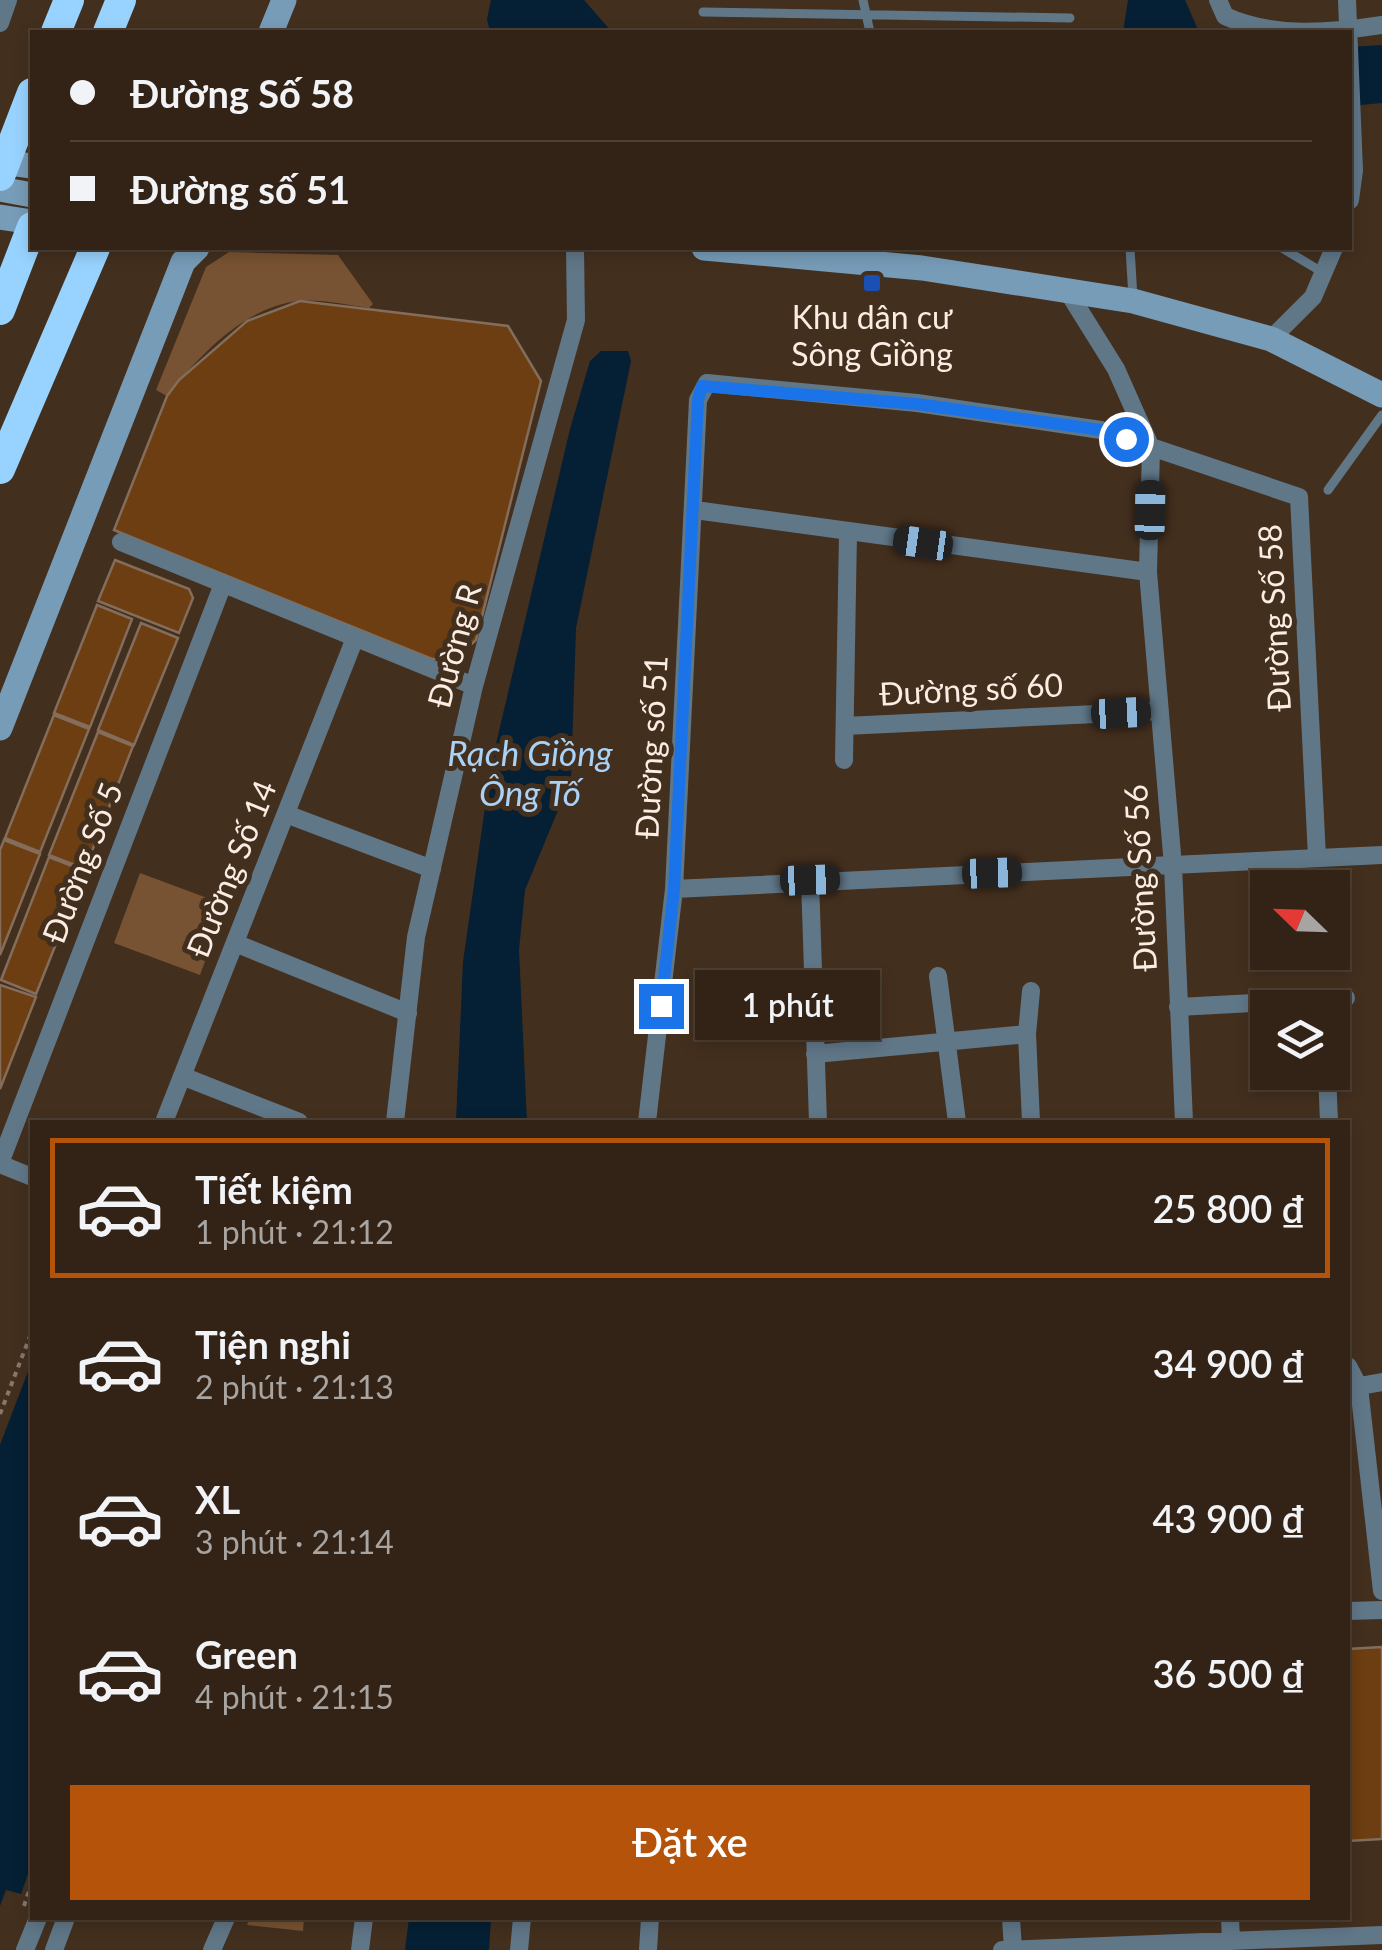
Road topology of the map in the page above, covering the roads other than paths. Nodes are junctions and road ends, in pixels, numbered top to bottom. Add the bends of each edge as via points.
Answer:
1 (8, 0) edge
2 (69, 0) edge
3 (121, 0) edge
4 (284, 0) edge
5 (862, 0) edge
6 (1218, 0) edge
7 (1346, 0) edge
8 (703, 12) dead end
9 (866, 12) junction
10 (1070, 18) dead end
11 (0, 23) edge
12 (1382, 25) edge
13 (57, 30) edge
14 (109, 30) edge
15 (272, 30) edge
16 (870, 30) edge
17 (1350, 30) junction
18 (1352, 80) edge
19 (30, 98) edge
20 (0, 121) edge
21 (30, 126) edge
22 (0, 162) edge
23 (30, 166) edge
24 (1352, 166) edge
25 (0, 176) edge
26 (0, 190) edge
27 (30, 195) edge
28 (0, 217) edge
29 (30, 224) edge
30 (30, 229) edge
31 (94, 250) edge
32 (575, 250) edge
33 (755, 250) edge
34 (1130, 250) edge
35 (1285, 250) edge
36 (1333, 250) edge
37 (187, 252) edge
38 (832, 253) edge
39 (1324, 273) junction
40 (1068, 292) junction
41 (1133, 301) junction
42 (0, 310) edge
43 (1271, 339) junction
44 (713, 383) joint
45 (1382, 395) edge
46 (1382, 415) edge
47 (1151, 448) junction
48 (0, 469) edge
49 (1328, 490) dead end
50 (696, 510) junction
51 (848, 533) junction
52 (121, 542) dead end
53 (1148, 572) junction
54 (223, 584) junction
55 (355, 638) junction
56 (474, 686) junction
57 (1160, 712) junction
58 (845, 726) junction
59 (0, 728) edge
60 (844, 760) dead end
61 (286, 814) junction
62 (1382, 855) edge
63 (1317, 857) junction
64 (1173, 866) junction
65 (432, 869) junction
66 (810, 880) junction
67 (674, 889) junction
68 (235, 943) junction
69 (938, 976) dead end
70 (1031, 991) dead end
71 (1250, 1005) edge
72 (1178, 1008) junction
73 (408, 1013) junction
74 (1026, 1034) junction
75 (948, 1042) junction
76 (816, 1054) junction
77 (182, 1076) junction
78 (1328, 1090) edge
79 (165, 1120) edge
80 (294, 1120) edge
81 (395, 1120) edge
82 (647, 1120) edge
83 (818, 1120) edge
84 (957, 1120) edge
85 (1031, 1120) edge
86 (1184, 1120) edge
87 (1329, 1120) edge
88 (0, 1164) edge
89 (30, 1176) edge
90 (1382, 1382) edge
91 (1353, 1387) edge
92 (1382, 1591) edge
93 (1382, 1610) edge
94 (1350, 1612) edge
95 (37, 1920) edge
96 (65, 1920) edge
97 (225, 1920) edge
98 (364, 1920) edge
99 (522, 1920) edge
100 (650, 1920) edge
101 (1011, 1920) edge
102 (1231, 1920) edge
103 (1382, 1935) edge
104 (1345, 1944) edge
105 (27, 1945) edge
106 (1238, 1945) edge
107 (1013, 1949) edge
108 (52, 1950) edge
109 (212, 1950) edge
110 (360, 1950) edge
111 (520, 1950) edge
112 (648, 1950) edge
113 (1002, 1950) edge

1 - 11 street
2 - 13 highway
3 - 14 highway
4 - 15 main road
5 - 9 lane
6 - 17 street via 1225,16 1254,30
7 - 17 street
8 - 9 lane
9 - 10 lane
9 - 16 lane
12 - 17 street
18 - 24 street
19 - 25 highway
20 - 21 main road
22 - 23 main road
26 - 27 main road
28 - 29 main road
30 - 42 highway
31 - 48 highway
32 - 56 street, Đường R via 576,320
33 - 38 main road
34 - 41 lane
35 - 39 lane
36 - 39 street
37 - 59 main road
38 - 40 main road
39 - 43 street via 1313,297
40 - 41 main road
40 - 47 street, Đường Số 56 via 1116,369
41 - 43 main road
43 - 45 main road
44 - 47 street, Đường Số 58 via 1101,430
44 - 50 street, Đường số 51 via 699,392
46 - 49 lane
47 - 53 street, Đường Số 56
47 - 63 street, Đường Số 58 via 1299,497
50 - 51 street
50 - 67 street, Đường số 51
51 - 53 street
51 - 58 street, Đường số 60
52 - 54 street
53 - 57 street, Đường Số 56
54 - 55 street
54 - 88 street, Đường Số 5
55 - 56 street
55 - 61 street, Đường Số 14
56 - 65 street, Đường R
57 - 58 street, Đường số 60
57 - 64 street, Đường Số 56
58 - 60 street, Đường số 60
61 - 65 street
61 - 68 street, Đường Số 14
62 - 63 street
63 - 64 street
64 - 66 street
64 - 72 street, Đường Số 56
65 - 73 street, Đường R
66 - 67 street
66 - 76 street
67 - 82 street, Đường số 51
68 - 73 street
68 - 77 street, Đường Số 14
69 - 75 street
70 - 74 street
71 - 72 street
72 - 86 street, Đường Số 56
73 - 81 street, Đường R
74 - 75 street
74 - 85 street
75 - 76 street
75 - 84 street
76 - 83 street
77 - 79 street, Đường Số 14
77 - 80 street
78 - 87 street
88 - 89 street
90 - 91 street
91 - 92 street
93 - 94 street
95 - 105 street
96 - 108 street
97 - 109 street
98 - 110 street
99 - 111 street
100 - 112 street
101 - 107 street
102 - 106 street
103 - 104 street
104 - 106 street
105 - 108 street
106 - 107 street
107 - 113 street

